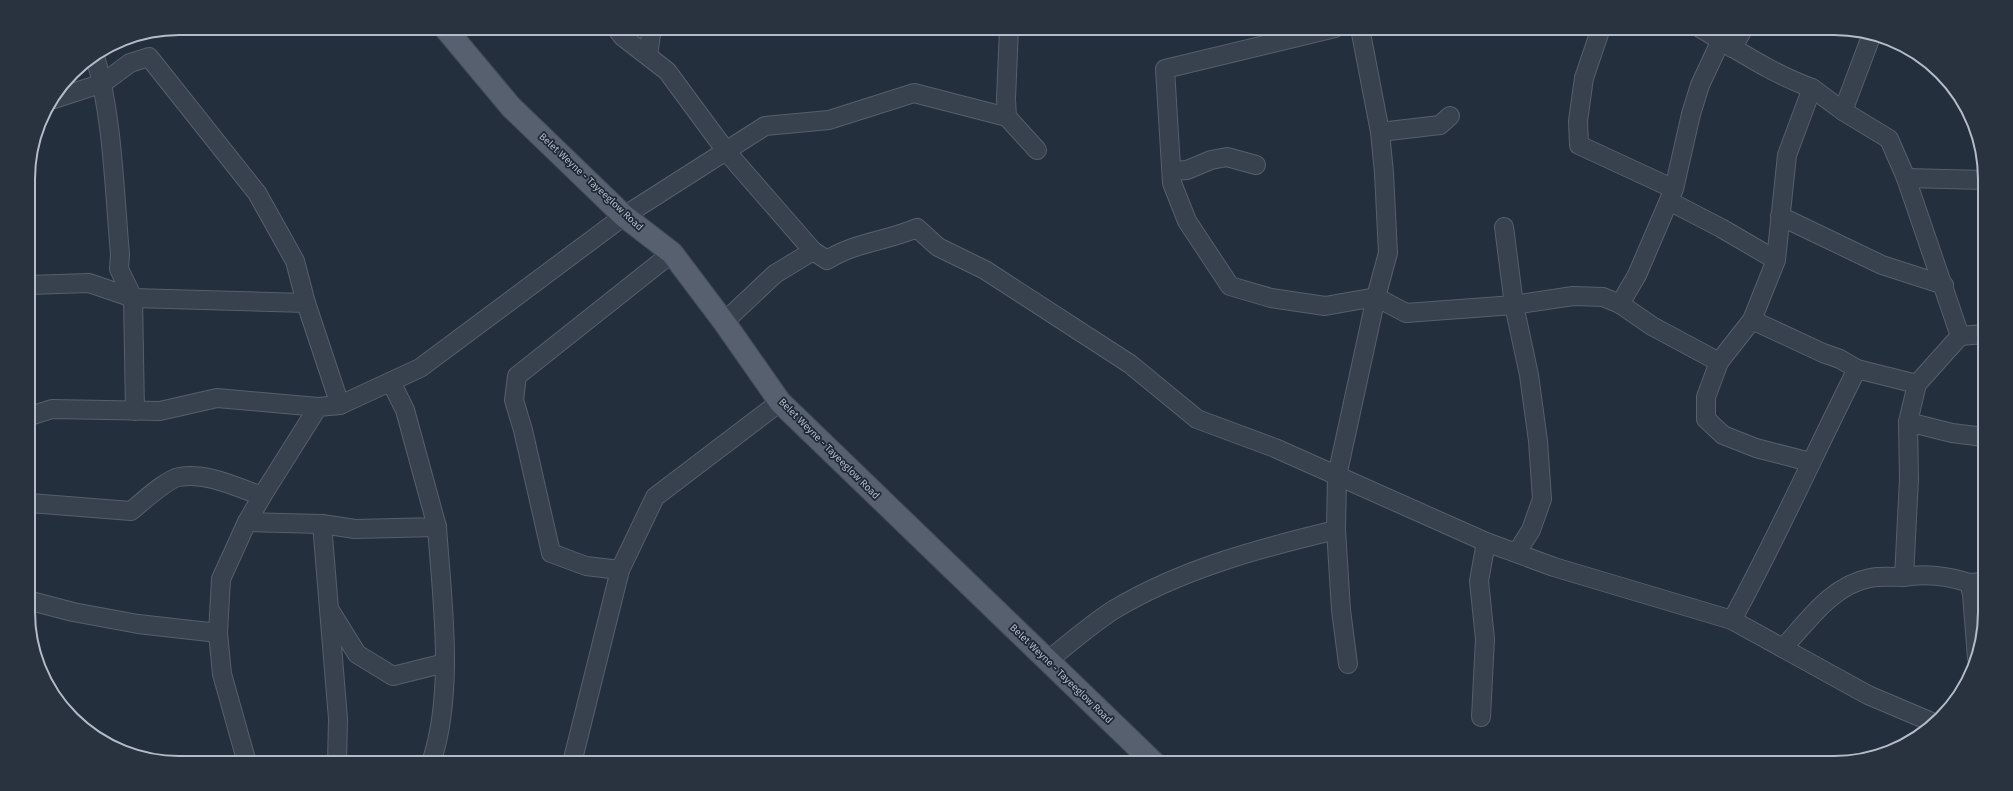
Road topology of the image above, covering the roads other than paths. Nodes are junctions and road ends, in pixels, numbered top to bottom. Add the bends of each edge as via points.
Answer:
1 (451, 35) edge
2 (621, 35) edge
3 (651, 35) edge
4 (1009, 35) edge
5 (1306, 35) edge
6 (1361, 35) edge
7 (1599, 35) edge
8 (1711, 35) edge
9 (1736, 35) edge
10 (1870, 40) edge
11 (1726, 44) junction
12 (648, 55) junction
13 (96, 61) edge
14 (103, 83) junction
15 (1812, 88) junction
16 (61, 97) edge
17 (1843, 111) junction
18 (1450, 116) dead end
19 (1008, 118) junction
20 (1380, 132) junction
21 (1036, 150) dead end
22 (726, 151) junction
23 (1256, 165) dead end
24 (1172, 171) junction
25 (1906, 178) junction
26 (1978, 180) edge
27 (1672, 195) junction
28 (624, 216) junction
29 (1780, 216) junction
30 (1504, 227) dead end
31 (813, 251) junction
32 (672, 253) junction
33 (1776, 260) junction
34 (35, 285) edge
35 (1944, 285) junction
36 (1376, 297) junction
37 (133, 298) junction
38 (306, 303) junction
39 (1620, 304) junction
40 (1514, 305) junction
41 (1752, 320) junction
42 (724, 322) junction
43 (1978, 334) edge
44 (1960, 336) junction
45 (1719, 362) junction
46 (1857, 369) junction
47 (391, 382) junction
48 (1917, 384) junction
49 (780, 402) junction
50 (340, 405) junction
51 (318, 407) junction
52 (135, 411) junction
53 (35, 414) edge
54 (1908, 422) junction
55 (1978, 436) edge
56 (1810, 462) junction
57 (1337, 476) junction
58 (262, 496) junction
59 (35, 503) edge
60 (247, 522) junction
61 (322, 524) junction
62 (437, 527) junction
63 (1336, 530) junction
64 (1486, 542) junction
65 (1517, 552) junction
66 (620, 570) junction
67 (1904, 577) junction
68 (1977, 582) edge
69 (35, 602) edge
70 (330, 610) junction
71 (1732, 620) junction
72 (218, 633) junction
73 (1975, 638) edge
74 (1783, 648) junction
75 (1047, 660) junction
76 (445, 663) junction
77 (1348, 664) dead end
78 (1481, 717) dead end
79 (1928, 721) edge
80 (245, 756) edge
81 (338, 756) edge
82 (433, 756) edge
83 (574, 756) edge
84 (1147, 756) edge

1 - 28 main road, Belet Weyne - Tayeeglow Road via 511,107
2 - 12 street
3 - 12 street
4 - 19 street via 1006,99
5 - 24 street via 1165,69
6 - 20 street
7 - 27 street via 1584,78 1578,121 1580,146
8 - 11 street
9 - 11 street
10 - 17 street
11 - 15 street via 1794,82
11 - 27 street via 1700,85
12 - 22 street via 667,71
13 - 14 street
14 - 16 street
14 - 37 street via 113,170 119,268
14 - 38 street via 130,63 150,57 257,193 295,262
15 - 17 street
15 - 29 street via 1787,155
17 - 25 street via 1889,139
18 - 20 street via 1440,125
19 - 21 street
19 - 22 street via 914,92 829,120 765,126
20 - 36 street via 1388,253
22 - 28 street
22 - 31 street
23 - 24 street via 1227,157 1187,170
24 - 36 street via 1172,183 1187,221 1230,286 1271,298 1325,306
25 - 26 street
25 - 35 street
27 - 33 street via 1721,228
27 - 39 street via 1637,275
28 - 32 main road, Belet Weyne - Tayeeglow Road
28 - 47 street via 420,368
29 - 33 street
29 - 35 street via 1882,265
30 - 40 street
31 - 42 street via 775,274
31 - 57 street via 827,260 843,250 905,234 917,228 938,247 985,270 1130,364 1197,419 1275,448
32 - 42 main road, Belet Weyne - Tayeeglow Road
32 - 66 street via 517,376 514,400 551,553 586,566
33 - 41 street
34 - 37 street via 89,284
35 - 44 street
36 - 40 street via 1406,312
36 - 57 street
37 - 38 street
37 - 52 street
38 - 50 street
39 - 40 street via 1603,297 1573,296
39 - 45 street via 1652,326
40 - 65 street via 1529,375 1538,441 1542,499 1531,530
41 - 45 street
41 - 46 street
42 - 49 main road, Belet Weyne - Tayeeglow Road
43 - 44 street
44 - 48 street
45 - 56 street via 1706,397 1706,419 1723,435 1756,448
46 - 48 street
46 - 56 street
47 - 50 street
47 - 62 street via 405,410
48 - 54 street
49 - 66 street via 655,497
49 - 75 main road, Belet Weyne - Tayeeglow Road
50 - 51 street
51 - 52 street via 217,398 160,411
51 - 58 street
52 - 53 street via 52,409
54 - 55 street via 1952,433
54 - 67 street
56 - 71 street via 1769,552
57 - 63 street
57 - 64 street
58 - 59 street via 208,477 178,477 131,511
58 - 60 street
60 - 61 street
60 - 72 street via 221,579
61 - 62 street via 355,529
61 - 70 street
62 - 76 street
63 - 75 street via 1280,543 1178,577 1114,610
63 - 77 street via 1341,610
64 - 65 street
64 - 78 street via 1479,581 1485,639
65 - 71 street via 1554,567
66 - 83 street
67 - 68 street via 1917,574
67 - 74 street via 1870,578 1849,585 1827,600
68 - 73 street via 1972,594
69 - 72 street via 138,624
70 - 76 street via 357,654 393,676
70 - 81 street via 338,719
71 - 74 street
72 - 80 street via 222,674
74 - 79 street via 1868,696
75 - 84 main road, Belet Weyne - Tayeeglow Road
76 - 82 street via 439,735

